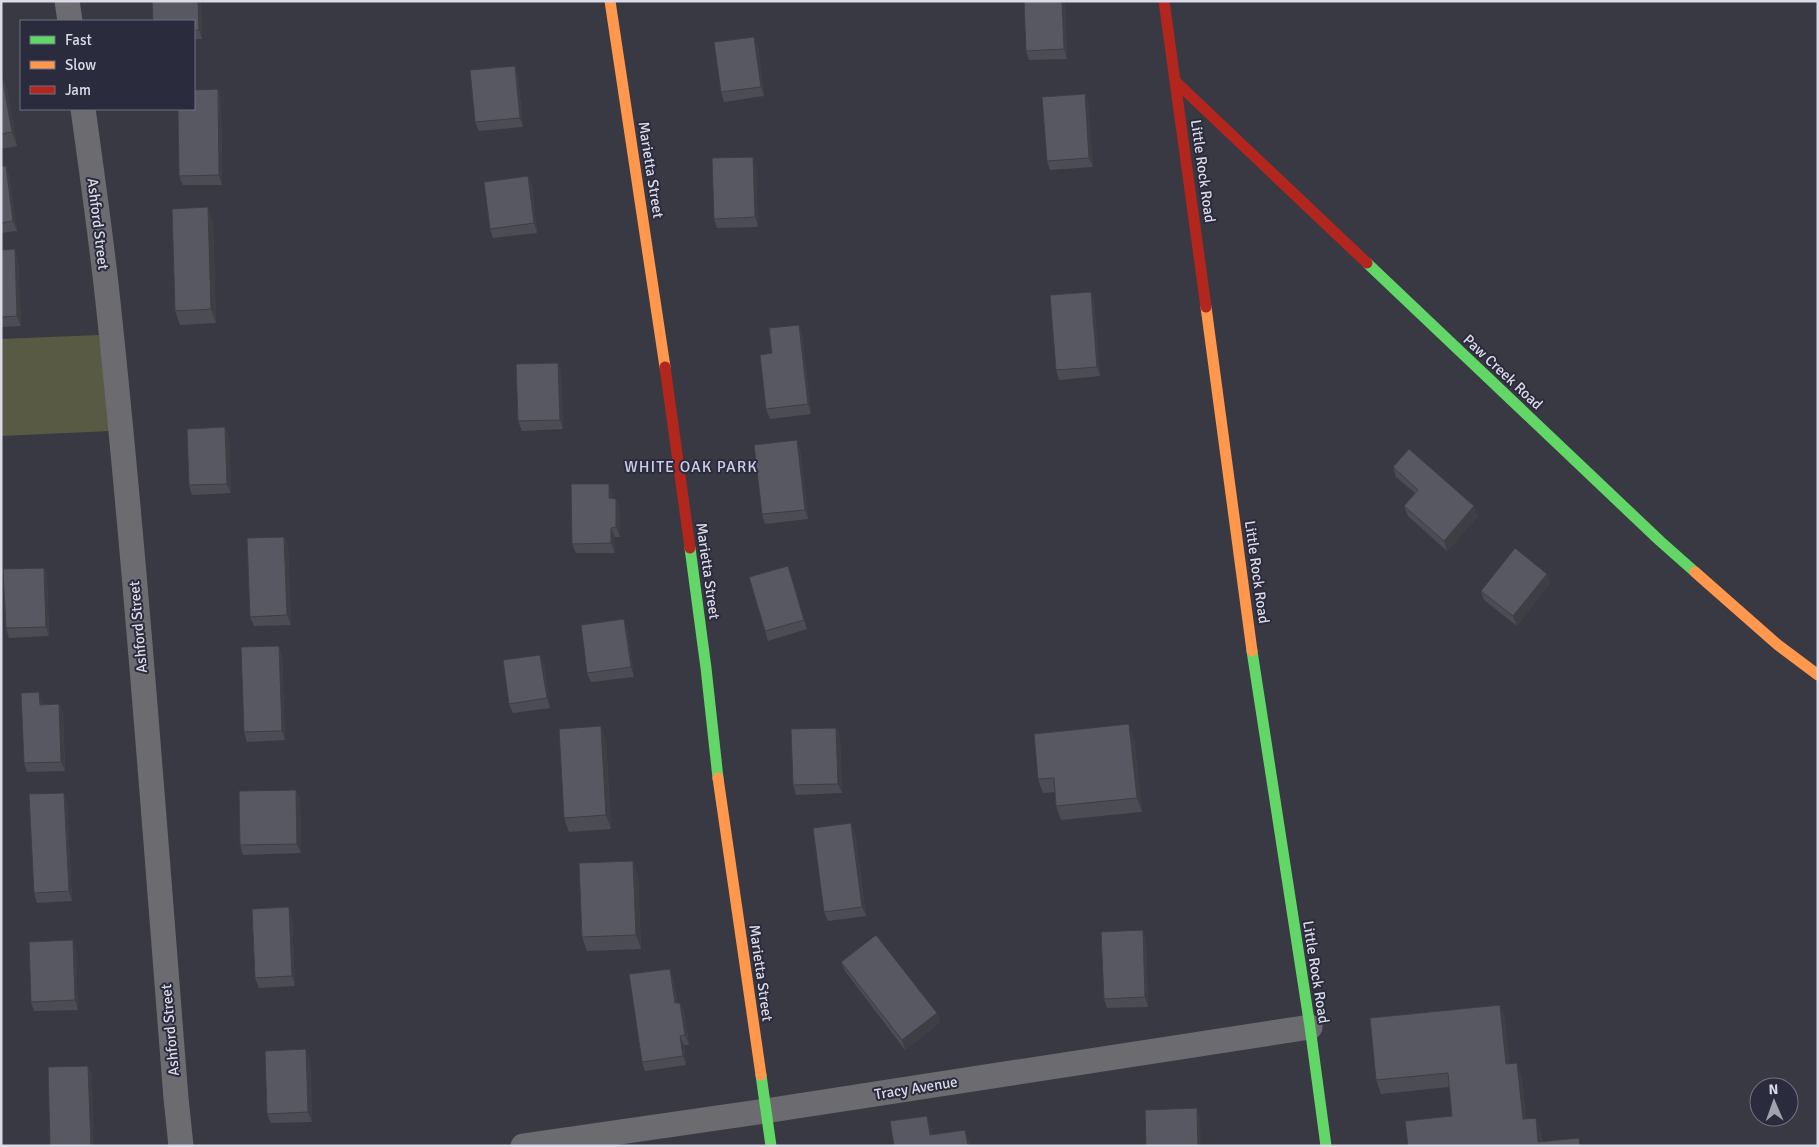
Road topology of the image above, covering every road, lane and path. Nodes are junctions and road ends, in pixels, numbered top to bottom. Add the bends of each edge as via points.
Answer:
1 (67, 1) edge
2 (610, 1) edge
3 (1164, 1) edge
4 (70, 20) edge
5 (1176, 82) junction
6 (84, 110) edge
7 (1818, 674) edge
8 (1310, 1027) junction
9 (765, 1111) junction
10 (181, 1146) edge
11 (523, 1146) edge
12 (771, 1146) edge
13 (1326, 1146) edge

1 - 4 street
2 - 9 street, Marietta Street via 654,289
3 - 5 street, Little Rock Road
5 - 7 street, Paw Creek Road via 1660,541 1778,645
5 - 8 street, Little Rock Road via 1257,683
6 - 10 street, Ashford Street via 106,290 137,608
8 - 9 street, Tracy Avenue
8 - 13 street, Little Rock Road
9 - 11 street, Tracy Avenue
9 - 12 street, Marietta Street

